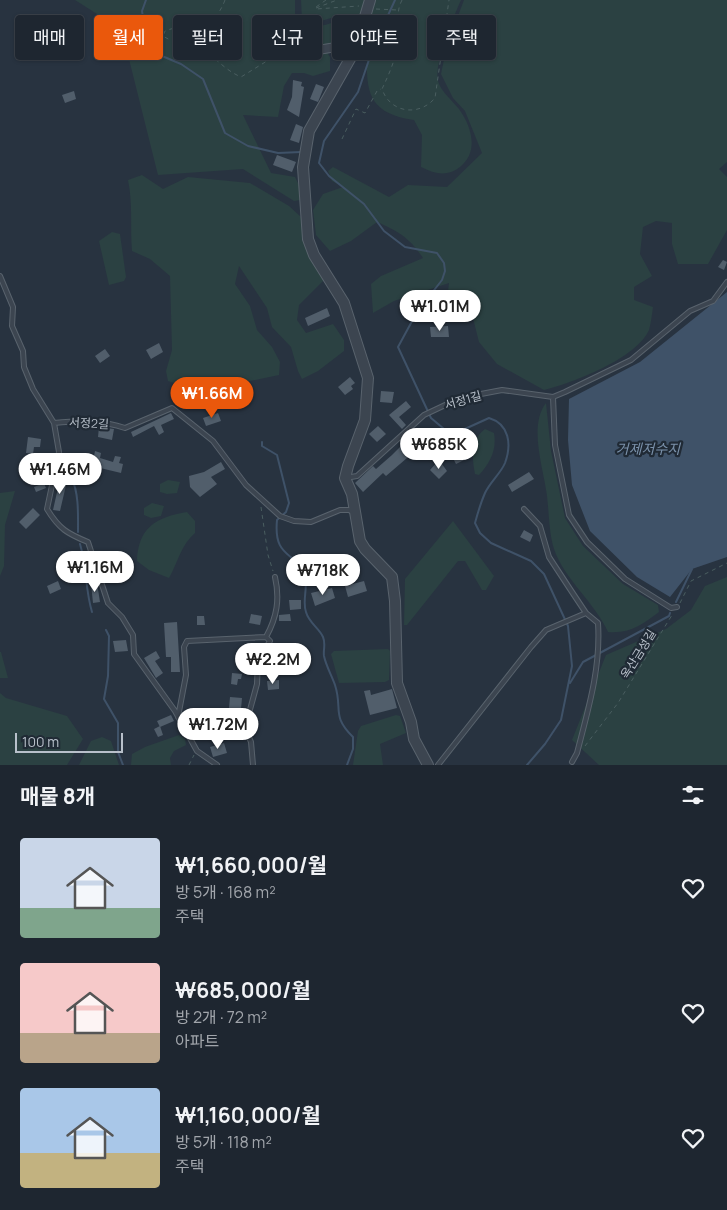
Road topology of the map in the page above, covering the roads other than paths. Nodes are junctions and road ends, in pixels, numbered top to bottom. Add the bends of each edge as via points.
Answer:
1 (349, 60) edge
2 (0, 276) edge
3 (727, 282) edge
4 (553, 397) junction
5 (54, 423) junction
6 (346, 478) junction
7 (524, 508) dead end
8 (355, 514) junction
9 (275, 577) road end
10 (677, 607) road end
11 (586, 613) junction
12 (266, 637) junction
13 (178, 717) junction
14 (572, 762) dead end
15 (217, 765) edge
16 (253, 765) edge
17 (428, 765) edge
18 (438, 765) edge

1 - 6 street via 309,131 303,167 308,239 314,255 344,303 368,378 365,420
2 - 5 lane via 13,307 12,326 23,351 24,367
3 - 4 lane via 713,301 679,320 631,360
4 - 6 lane, 서정1길 via 502,390 460,398 436,407 357,476
4 - 10 lane via 555,445 568,515 587,542 625,579 671,608
5 - 8 lane, 서정2길 via 91,422 125,428 172,408 214,441 246,486 280,516 311,522 340,510
5 - 13 lane, 서정2길 via 59,452 47,509 56,524 70,535 88,542 108,603 122,616 133,635 134,654
6 - 8 street
7 - 11 lane via 540,526 549,557
8 - 17 street via 365,549 392,577 397,683 414,739
9 - 12 lane via 279,596 273,625
11 - 14 lane via 598,624 600,646 594,688
11 - 18 lane via 546,630
12 - 13 lane via 187,640 184,647 186,675
12 - 16 lane via 270,641 258,662 257,684 245,728 251,742
13 - 15 lane, 서정2길 via 197,751

